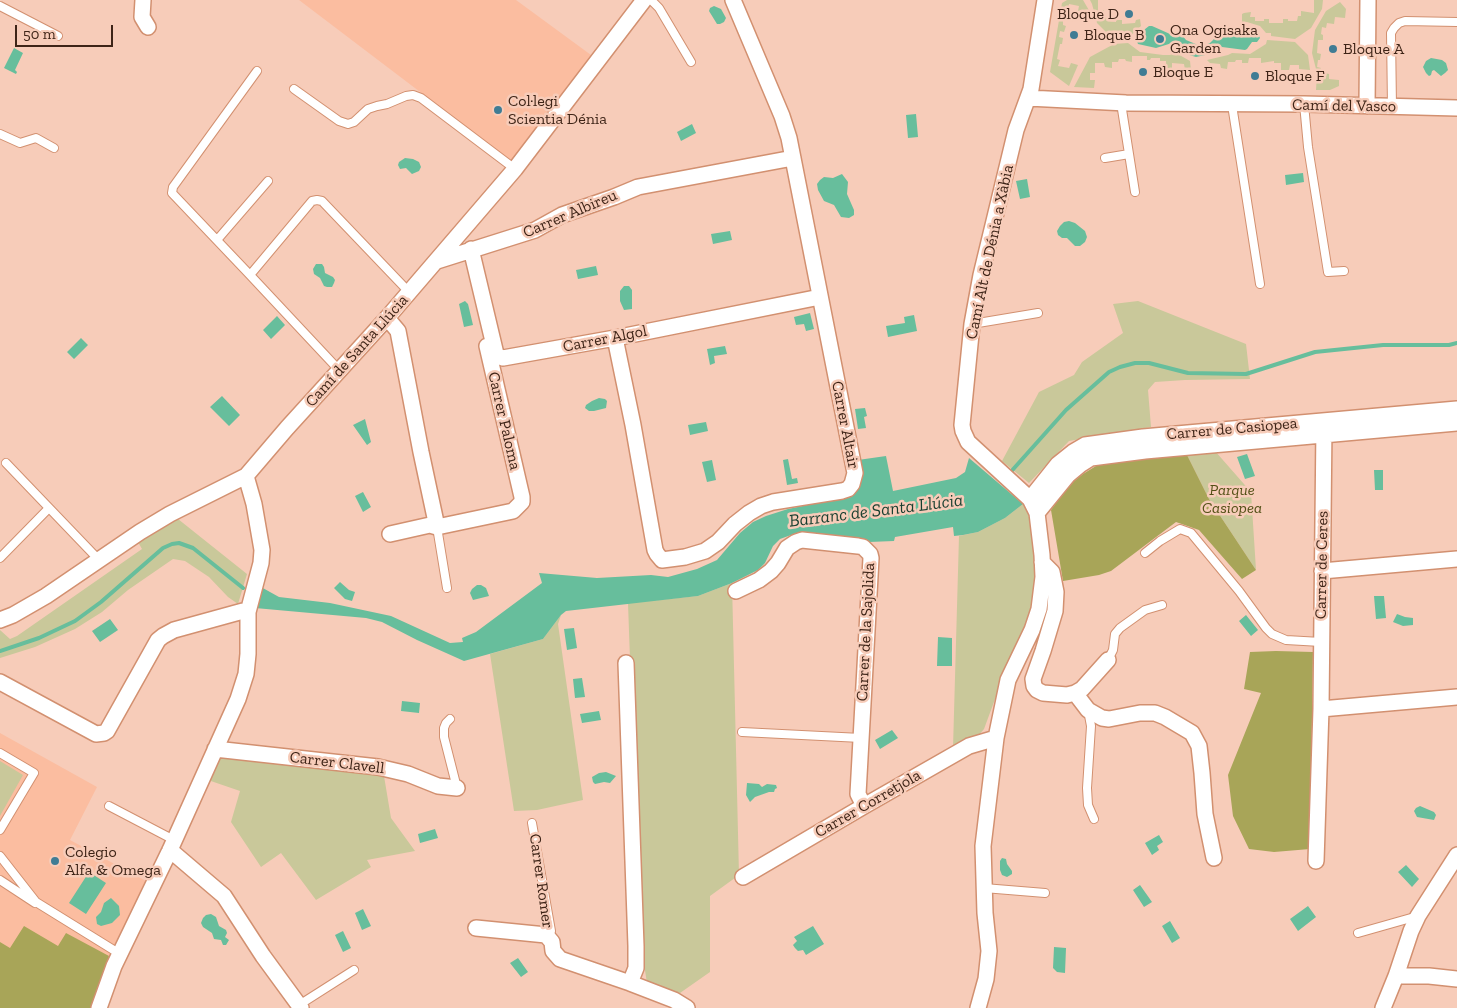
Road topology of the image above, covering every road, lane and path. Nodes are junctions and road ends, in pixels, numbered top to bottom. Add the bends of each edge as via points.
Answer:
1 (143, 0) edge
2 (644, 0) edge
3 (651, 0) edge
4 (733, 0) edge
5 (1045, 0) edge
6 (1368, 0) edge
7 (0, 6) edge
8 (1457, 22) edge
9 (148, 27) dead end
10 (58, 36) dead end
11 (691, 62) dead end
12 (257, 70) dead end
13 (294, 88) dead end
14 (1028, 98) junction
15 (1121, 103) junction
16 (1304, 104) junction
17 (1232, 105) junction
18 (1366, 106) junction
19 (1392, 107) junction
20 (1457, 108) edge
21 (0, 134) edge
22 (54, 148) dead end
23 (1129, 154) junction
24 (794, 158) junction
25 (1106, 158) dead end
26 (515, 169) junction
27 (268, 181) dead end
28 (1135, 192) dead end
29 (216, 240) junction
30 (468, 250) junction
31 (437, 261) junction
32 (1344, 271) dead end
33 (250, 276) junction
34 (1260, 284) dead end
35 (409, 292) junction
36 (820, 297) junction
37 (1038, 313) dead end
38 (387, 318) junction
39 (972, 324) junction
40 (615, 338) junction
41 (340, 370) junction
42 (1457, 409) edge
43 (1457, 423) edge
44 (1324, 428) junction
45 (6, 463) dead end
46 (246, 476) junction
47 (1027, 495) junction
48 (49, 508) junction
49 (1037, 513) junction
50 (437, 527) junction
51 (390, 534) dead end
52 (1145, 553) dead end
53 (0, 558) edge
54 (1457, 559) edge
55 (99, 560) junction
56 (1042, 562) junction
57 (1322, 571) junction
58 (447, 588) dead end
59 (736, 591) dead end
60 (1162, 605) dead end
61 (248, 612) junction
62 (0, 620) edge
63 (1321, 642) junction
64 (1108, 660) joint
65 (626, 663) dead end
66 (0, 682) edge
67 (1075, 693) junction
68 (1457, 697) edge
69 (1321, 709) junction
70 (1088, 710) junction
71 (450, 719) dead end
72 (742, 732) dead end
73 (861, 738) junction
74 (996, 738) junction
75 (216, 749) junction
76 (0, 753) edge
77 (457, 788) joint
78 (109, 806) dead end
79 (864, 806) junction
80 (1094, 819) dead end
81 (532, 823) dead end
82 (0, 830) edge
83 (172, 845) junction
84 (1457, 855) edge
85 (0, 856) edge
86 (1214, 858) dead end
87 (1316, 861) dead end
88 (1451, 876) edge
89 (743, 877) dead end
90 (0, 880) edge
91 (984, 888) junction
92 (1045, 893) dead end
93 (1418, 916) junction
94 (476, 928) dead end
95 (1358, 933) dead end
96 (550, 939) junction
97 (120, 954) junction
98 (354, 970) dead end
99 (1396, 976) junction
100 (1457, 979) edge
101 (630, 983) junction
102 (300, 1007) edge
103 (99, 1008) edge
104 (687, 1008) edge
105 (978, 1008) edge
106 (1382, 1008) edge

1 - 9 street via 142,17
2 - 26 street, Camí de Santa Llúcia
3 - 11 lane
4 - 24 street, Carrer Altair via 782,116
5 - 14 street, Camí Alt de Dénia a Xàbia
6 - 18 street
7 - 10 lane
8 - 19 lane via 1405,21 1394,28 1391,33
12 - 29 lane via 172,190
13 - 26 lane via 348,124 368,110 413,95
14 - 15 street, Camí del Vasco
14 - 39 street, Camí Alt de Dénia a Xàbia via 1016,130
15 - 17 street, Camí del Vasco
15 - 23 lane
16 - 17 street, Camí del Vasco
16 - 18 street, Camí del Vasco
16 - 32 lane via 1328,272
17 - 34 lane
18 - 19 street, Camí del Vasco
19 - 20 street, Camí del Vasco
21 - 22 lane via 20,142 36,138
23 - 25 lane
23 - 28 lane
24 - 30 street, Carrer Albireu via 638,187 562,215 536,230
24 - 36 street, Carrer Altair
26 - 31 street, Camí de Santa Llúcia
27 - 29 lane
29 - 33 lane
30 - 31 street, Carrer Albireu
30 - 40 street, Carrer Algol via 498,356 503,358
30 - 50 street, Carrer Paloma via 522,502 513,511
31 - 35 street, Camí de Santa Llúcia
33 - 35 lane via 312,201 317,200 322,201
33 - 41 lane
35 - 38 street, Camí de Santa Llúcia
36 - 40 street, Carrer Algol
36 - 40 street, Carrer Altair via 855,473 852,484 842,491 761,506 735,524 711,548 699,554 662,560 656,554
37 - 39 lane
38 - 41 street, Camí de Santa Llúcia
38 - 50 street via 398,332
39 - 47 street, Camí Alt de Dénia a Xàbia via 963,431 968,442
41 - 46 street, Camí de Santa Llúcia
42 - 44 street, Carrer de Casiopea
43 - 44 street, Carrer de Casiopea
44 - 47 street, Carrer de Casiopea via 1143,437 1085,445 1058,464
44 - 49 street, Carrer de Casiopea via 1091,458 1068,475
44 - 57 street, Carrer de Ceres
45 - 48 lane
46 - 55 street, Camí de Santa Llúcia via 170,514
46 - 61 street via 262,550
47 - 49 street, Camí Alt de Dénia a Xàbia
48 - 53 lane
48 - 55 lane
49 - 56 street, Camí Alt de Dénia a Xàbia
50 - 51 street, Carrer Paloma via 430,525
50 - 58 lane
52 - 63 lane via 1180,530 1191,533 1272,634 1286,640
54 - 57 street
55 - 62 street, Camí de Santa Llúcia via 46,596
56 - 67 street via 1052,572 1055,611 1033,679 1034,686 1043,693
56 - 74 street, Camí Alt de Dénia a Xàbia via 1039,609 1008,680
57 - 63 street, Carrer de Ceres
59 - 73 street, Carrer de la Sajolida via 771,571 787,548 802,540 858,546 867,550 871,558
60 - 64 lane via 1145,610 1120,628 1115,634
61 - 66 street via 174,630 158,640 104,734 96,734
61 - 75 street via 246,674
63 - 69 street, Carrer de Ceres
64 - 67 street
65 - 101 street via 636,946 636,968
67 - 70 street
68 - 69 street
69 - 87 street, Carrer de Ceres
70 - 80 lane via 1092,726 1087,788 1088,805
70 - 86 street via 1109,718 1155,713 1192,733 1199,746 1205,814
71 - 77 lane via 444,728 444,737
72 - 73 lane
73 - 79 street, Carrer de la Sajolida via 858,794
74 - 79 street, Carrer Corretjola via 969,746
74 - 91 street, Camí Alt de Dénia a Xàbia via 982,846
75 - 77 street, Carrer Clavell via 378,767 438,786
75 - 83 street
76 - 82 lane via 34,773
78 - 83 lane
79 - 89 street, Carrer Corretjola
81 - 96 lane, Carrer Romer
83 - 97 street
83 - 102 street via 224,896
84 - 88 street
85 - 97 lane via 36,902
88 - 93 street
90 - 97 lane
91 - 92 lane
91 - 105 street, Camí Alt de Dénia a Xàbia via 989,951
93 - 95 lane
93 - 99 street
94 - 96 street, Carrer Romer via 546,935
96 - 101 street, Carrer Romer via 552,951 560,959
97 - 103 street
98 - 102 lane
99 - 100 street
99 - 106 street
101 - 104 street, Carrer Romer

